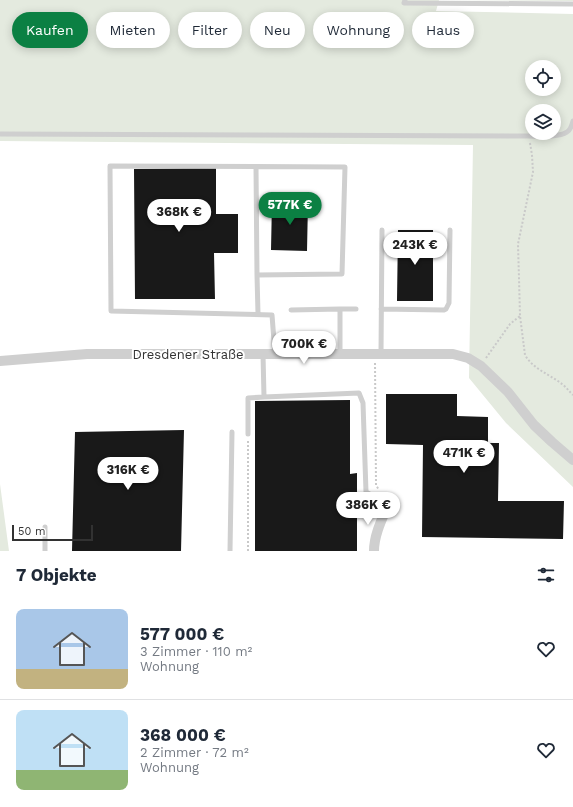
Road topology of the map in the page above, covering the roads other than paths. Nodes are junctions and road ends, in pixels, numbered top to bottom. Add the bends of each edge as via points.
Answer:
1 (405, 0) edge
2 (573, 4) edge
3 (573, 121) edge
4 (0, 134) edge
5 (256, 166) junction
6 (382, 230) dead end
7 (450, 230) dead end
8 (257, 275) junction
9 (340, 309) junction
10 (356, 309) dead end
11 (381, 309) junction
12 (291, 310) dead end
13 (258, 314) junction
14 (263, 354) junction
15 (275, 354) junction
16 (340, 354) junction
17 (378, 354) junction
18 (0, 361) edge
19 (264, 397) junction
20 (232, 432) dead end
21 (248, 434) road end
22 (573, 460) edge
23 (388, 505) joint
24 (45, 527) dead end
25 (45, 551) edge
26 (230, 551) edge
27 (374, 551) edge

1 - 2 lane via 404,3
3 - 4 lane via 568,132 559,135 528,136
5 - 8 lane
5 - 8 lane via 344,167 342,274
5 - 13 lane via 110,166 111,311
6 - 11 lane
7 - 11 lane via 449,303 446,309
8 - 13 lane
9 - 10 lane
9 - 12 lane
9 - 16 lane
11 - 17 lane
13 - 15 lane via 272,315
14 - 15 street, Dresdener Straße
14 - 18 street, Dresdener Straße via 87,354
14 - 19 lane
15 - 16 street, Dresdener Straße
16 - 17 street, Dresdener Straße
17 - 22 street, Dresdener Straße via 453,354 468,358 481,366 508,392 534,425
19 - 21 lane via 248,398
19 - 23 lane via 359,393 363,403 366,492
20 - 26 lane
23 - 27 street
24 - 25 lane

